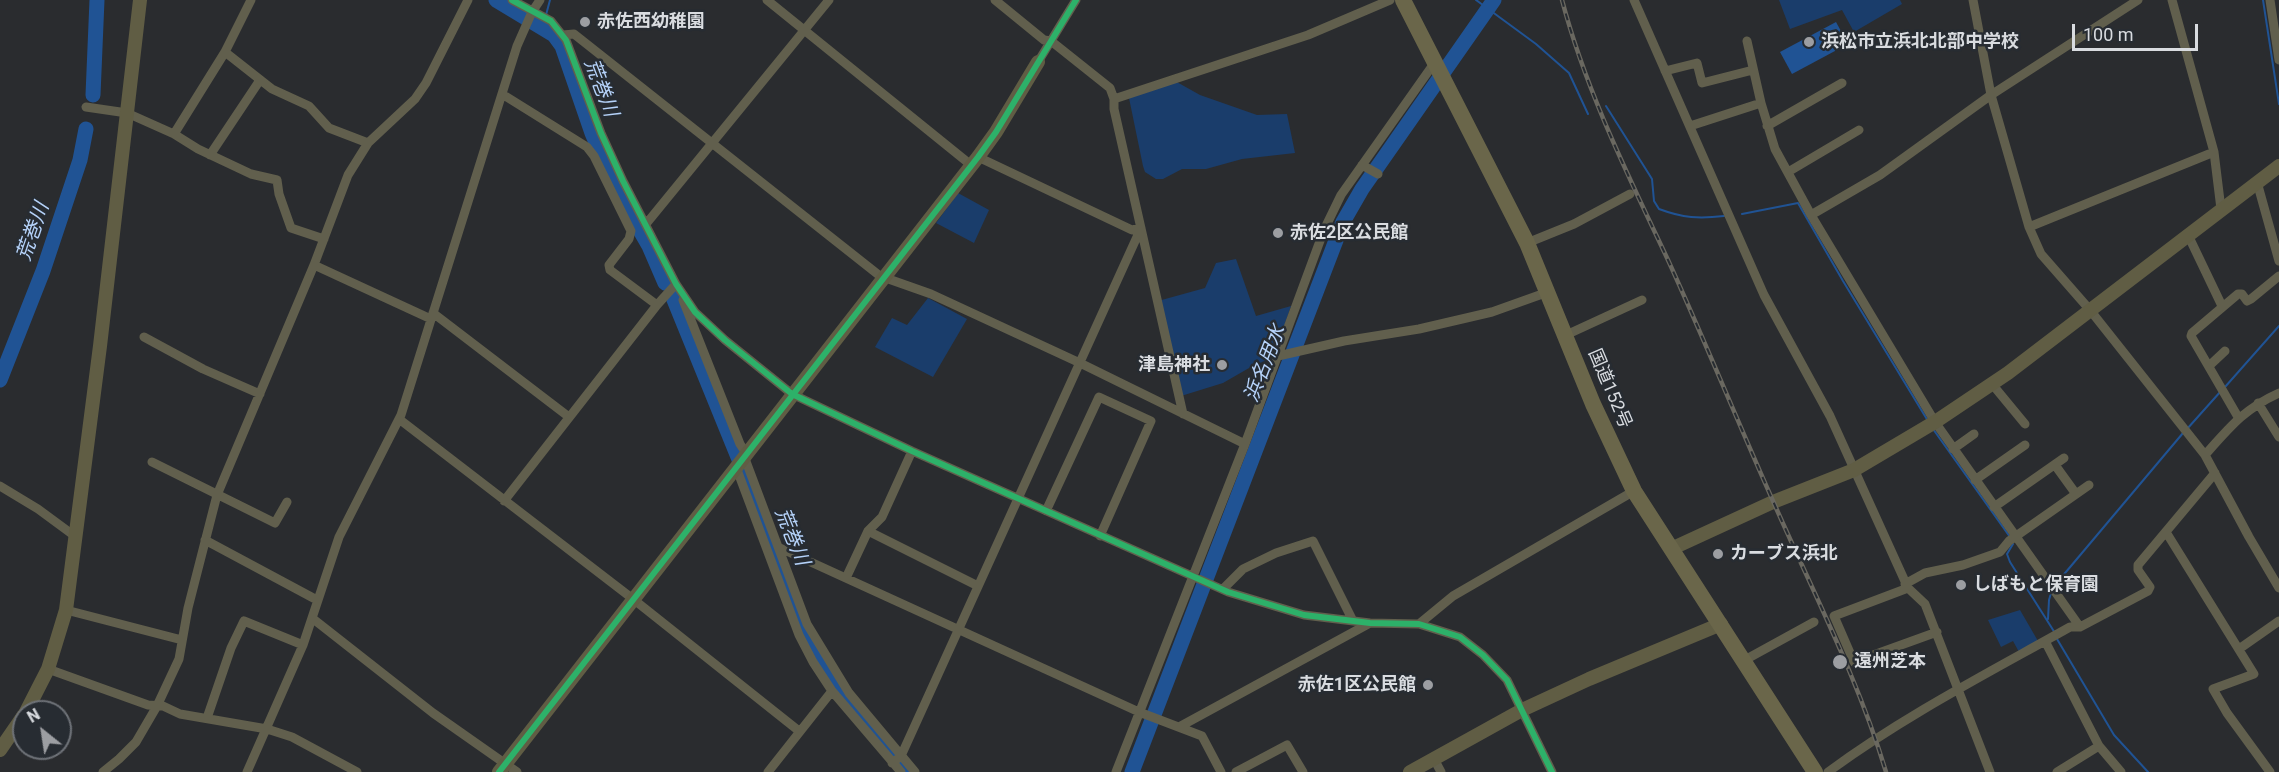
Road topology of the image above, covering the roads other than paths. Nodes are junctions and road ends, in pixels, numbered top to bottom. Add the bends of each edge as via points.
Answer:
1 (140, 0) edge
2 (251, 0) edge
3 (468, 0) edge
4 (512, 0) edge
5 (540, 0) edge
6 (767, 0) edge
7 (828, 0) edge
8 (995, 0) edge
9 (1076, 0) edge
10 (1390, 0) edge
11 (1403, 0) edge
12 (1634, 0) edge
13 (1973, 0) edge
14 (2138, 0) edge
15 (2172, 0) edge
16 (2270, 0) edge
17 (532, 12) junction
18 (804, 30) junction
19 (563, 35) junction
20 (1051, 41) junction
21 (1747, 41) dead end
22 (225, 52) junction
23 (2279, 54) edge
24 (1038, 62) joint
25 (1436, 65) junction
26 (1753, 70) junction
27 (1665, 71) junction
28 (261, 80) junction
29 (1842, 83) dead end
30 (502, 94) junction
31 (1990, 95) junction
32 (1114, 99) junction
33 (1761, 103) junction
34 (86, 107) dead end
35 (127, 114) junction
36 (1690, 126) junction
37 (1767, 126) junction
38 (1859, 130) dead end
39 (174, 134) junction
40 (368, 143) junction
41 (712, 143) junction
42 (2214, 152) junction
43 (210, 155) junction
44 (974, 161) junction
45 (2279, 166) edge
46 (1364, 167) junction
47 (1788, 172) junction
48 (1378, 174) dead end
49 (2257, 182) junction
50 (1629, 194) dead end
51 (2221, 209) junction
52 (1811, 215) junction
53 (646, 224) junction
54 (2029, 227) junction
55 (1141, 228) junction
56 (2188, 235) junction
57 (324, 239) junction
58 (1527, 243) junction
59 (2279, 261) edge
60 (314, 265) junction
61 (885, 276) junction
62 (2279, 276) edge
63 (679, 288) junction
64 (1548, 292) junction
65 (1642, 300) dead end
66 (657, 305) junction
67 (2223, 306) junction
68 (2090, 310) junction
69 (432, 316) junction
70 (1566, 335) junction
71 (144, 337) dead end
72 (2225, 351) dead end
73 (1281, 355) junction
74 (1080, 363) junction
75 (2209, 366) junction
76 (1992, 384) junction
77 (2279, 393) edge
78 (260, 394) junction
79 (792, 394) junction
80 (2258, 403) junction
81 (1183, 414) junction
82 (569, 417) junction
83 (2238, 417) junction
84 (399, 419) junction
85 (1931, 424) junction
86 (2025, 424) dead end
87 (1974, 435) dead end
88 (2279, 437) edge
89 (1245, 444) junction
90 (2025, 445) dead end
91 (1953, 449) junction
92 (912, 450) junction
93 (2205, 455) junction
94 (2064, 458) dead end
95 (742, 460) junction
96 (152, 462) dead end
97 (2055, 465) junction
98 (1854, 470) junction
99 (2215, 473) junction
100 (1975, 480) junction
101 (2089, 485) dead end
102 (0, 486) edge
103 (1634, 491) junction
104 (2076, 494) junction
105 (217, 495) junction
106 (1019, 499) junction
107 (504, 501) junction
108 (287, 502) dead end
109 (1994, 507) junction
110 (1046, 511) junction
111 (868, 531) junction
112 (2166, 532) junction
113 (1100, 536) junction
114 (76, 537) junction
115 (2013, 538) junction
116 (205, 540) junction
117 (780, 548) junction
118 (1673, 548) junction
119 (846, 578) junction
120 (1195, 578) junction
121 (978, 586) junction
122 (1906, 586) junction
123 (2279, 588) edge
124 (1223, 589) junction
125 (633, 599) junction
126 (317, 600) junction
127 (66, 610) junction
128 (312, 618) junction
129 (1353, 621) junction
130 (2279, 621) edge
131 (1814, 622) dead end
132 (1370, 623) junction
133 (1419, 624) junction
134 (1721, 624) junction
135 (2080, 627) junction
136 (959, 630) junction
137 (1936, 633) junction
138 (182, 640) junction
139 (2047, 640) junction
140 (303, 645) junction
141 (2239, 649) junction
142 (1743, 660) junction
143 (48, 669) junction
144 (1957, 690) junction
145 (832, 691) junction
146 (32, 700) edge
147 (157, 706) junction
148 (1522, 710) junction
149 (1142, 712) junction
150 (207, 718) junction
151 (1179, 727) junction
152 (267, 729) junction
153 (799, 731) junction
154 (12, 732) edge
155 (2099, 746) junction
156 (0, 750) edge
157 (1434, 759) junction
158 (896, 760) junction
159 (502, 768) edge
160 (103, 772) edge
161 (247, 772) edge
162 (357, 772) edge
163 (517, 772) edge
164 (768, 772) edge
165 (901, 772) edge
166 (915, 772) edge
167 (1116, 772) edge
168 (1221, 772) edge
169 (1236, 772) edge
170 (1303, 772) edge
171 (1410, 772) edge
172 (1441, 772) edge
173 (1552, 772) edge
174 (1815, 772) edge
175 (1828, 772) edge
176 (1990, 772) edge
177 (2057, 772) edge
178 (2121, 772) edge
179 (2270, 772) edge

1 - 35 street
2 - 22 street
3 - 40 street via 415,99
4 - 17 street
5 - 17 street
6 - 18 street
7 - 18 street
8 - 20 street via 1044,40
9 - 20 street
10 - 32 street via 1308,35
11 - 25 highway, 国道152号
12 - 27 street
13 - 31 street
14 - 31 street
15 - 42 street
16 - 23 street
17 - 19 street via 551,21
17 - 30 street
18 - 41 street
18 - 44 street
19 - 41 street via 574,34
19 - 53 street via 601,134
20 - 24 street
20 - 32 street via 1110,88
21 - 26 street
22 - 28 street
22 - 39 street
24 - 44 street
25 - 46 street
25 - 58 highway, 国道152号
26 - 27 street via 1702,83 1697,63
26 - 33 street
27 - 36 street
28 - 40 street via 309,106 329,128
28 - 43 street
29 - 37 street
30 - 66 street via 581,142 594,156 631,231 611,261 610,270
30 - 69 street
31 - 52 street via 1880,174
31 - 54 street
32 - 55 street
33 - 36 street
33 - 37 street
34 - 35 street
35 - 39 street
35 - 114 street
36 - 98 street via 1764,295 1830,416
37 - 47 street
38 - 47 street
39 - 43 street
40 - 57 street via 348,175
41 - 53 street
41 - 61 street via 880,276
42 - 51 street
42 - 54 street
43 - 57 street via 251,174 277,180 291,228
44 - 55 street via 1132,230
44 - 61 street
45 - 49 street
46 - 48 street
46 - 73 street via 1341,195 1324,230
47 - 52 street
49 - 51 street
49 - 59 street
50 - 58 street via 1574,224
51 - 56 street
52 - 85 street
53 - 63 street
54 - 68 street via 2041,254
55 - 74 street
55 - 81 street
56 - 67 street
56 - 68 street
57 - 60 street
58 - 64 highway, 国道152号
60 - 69 street
60 - 78 street
61 - 74 street
61 - 79 street
62 - 67 street via 2251,299 2247,301 2238,294
63 - 66 street
63 - 79 street via 705,322
63 - 95 street via 740,444
64 - 70 highway, 国道152号
64 - 73 street via 1492,312
65 - 70 street
66 - 82 street
67 - 75 street via 2191,336
68 - 76 street
68 - 93 street
69 - 82 street
69 - 84 street
70 - 103 highway, 国道152号
71 - 78 street
72 - 75 street
73 - 89 street
74 - 81 street
74 - 106 street
75 - 83 street
76 - 85 street
76 - 86 street
77 - 80 street
78 - 105 street
79 - 92 street
79 - 95 street
80 - 83 street
80 - 88 street
81 - 89 street
82 - 107 street
83 - 93 street
84 - 107 street
84 - 126 street via 339,537
85 - 91 street
85 - 98 street
87 - 91 street
89 - 120 street
90 - 100 street
91 - 100 street
92 - 106 street
92 - 111 street via 882,517
93 - 99 street
94 - 97 street
95 - 117 street
95 - 125 street
95 - 145 street via 799,635
96 - 105 street
97 - 104 street
97 - 109 street
98 - 118 street
98 - 122 street
99 - 112 street
99 - 123 street
100 - 109 street
101 - 104 street
102 - 114 street
103 - 118 highway, 国道152号
103 - 133 street via 1460,591
104 - 115 street
105 - 108 street via 275,523
105 - 116 street
106 - 110 street
106 - 121 street
107 - 125 street
109 - 115 street
110 - 113 street
110 - 113 street via 1099,397 1151,421
111 - 119 street
111 - 121 street
112 - 135 street via 2137,567 2149,589
112 - 141 street
113 - 120 street
114 - 127 street
115 - 122 street via 2000,552 1925,573
115 - 135 street
116 - 126 street
116 - 138 street
117 - 119 street
117 - 158 street via 807,624 832,668
118 - 134 highway, 国道152号
119 - 136 street
120 - 124 street
120 - 149 street
121 - 136 street
122 - 137 street via 1924,604
122 - 137 street via 1834,616 1854,662
124 - 129 street via 1304,615
124 - 129 street via 1243,569 1313,541
125 - 153 street
125 - 159 street
126 - 128 street
127 - 138 street
127 - 143 street
128 - 140 street
128 - 159 street
129 - 132 street
130 - 141 street
131 - 142 street
132 - 133 street
132 - 151 street
133 - 148 street via 1460,637 1484,655 1506,680
134 - 142 highway, 国道152号
134 - 148 street
135 - 139 street via 2070,627
136 - 149 street
136 - 158 street
137 - 144 street
138 - 147 street via 179,659
139 - 144 street
139 - 155 street
140 - 150 street via 244,621
140 - 152 street
141 - 179 street via 2254,674 2213,689
142 - 174 highway, 国道152号
143 - 146 street
143 - 147 street
144 - 175 street via 1890,729
144 - 176 street
145 - 153 street
145 - 158 street
147 - 150 street
147 - 160 street via 136,742
148 - 157 street
148 - 173 street
149 - 151 street
149 - 167 street
150 - 152 street
151 - 168 street via 1202,736
152 - 161 street
152 - 162 street via 292,737
153 - 164 street
154 - 156 street
155 - 177 street
155 - 178 street
157 - 171 street
157 - 172 street
158 - 165 street
158 - 166 street
159 - 163 street
169 - 170 street via 1287,745

